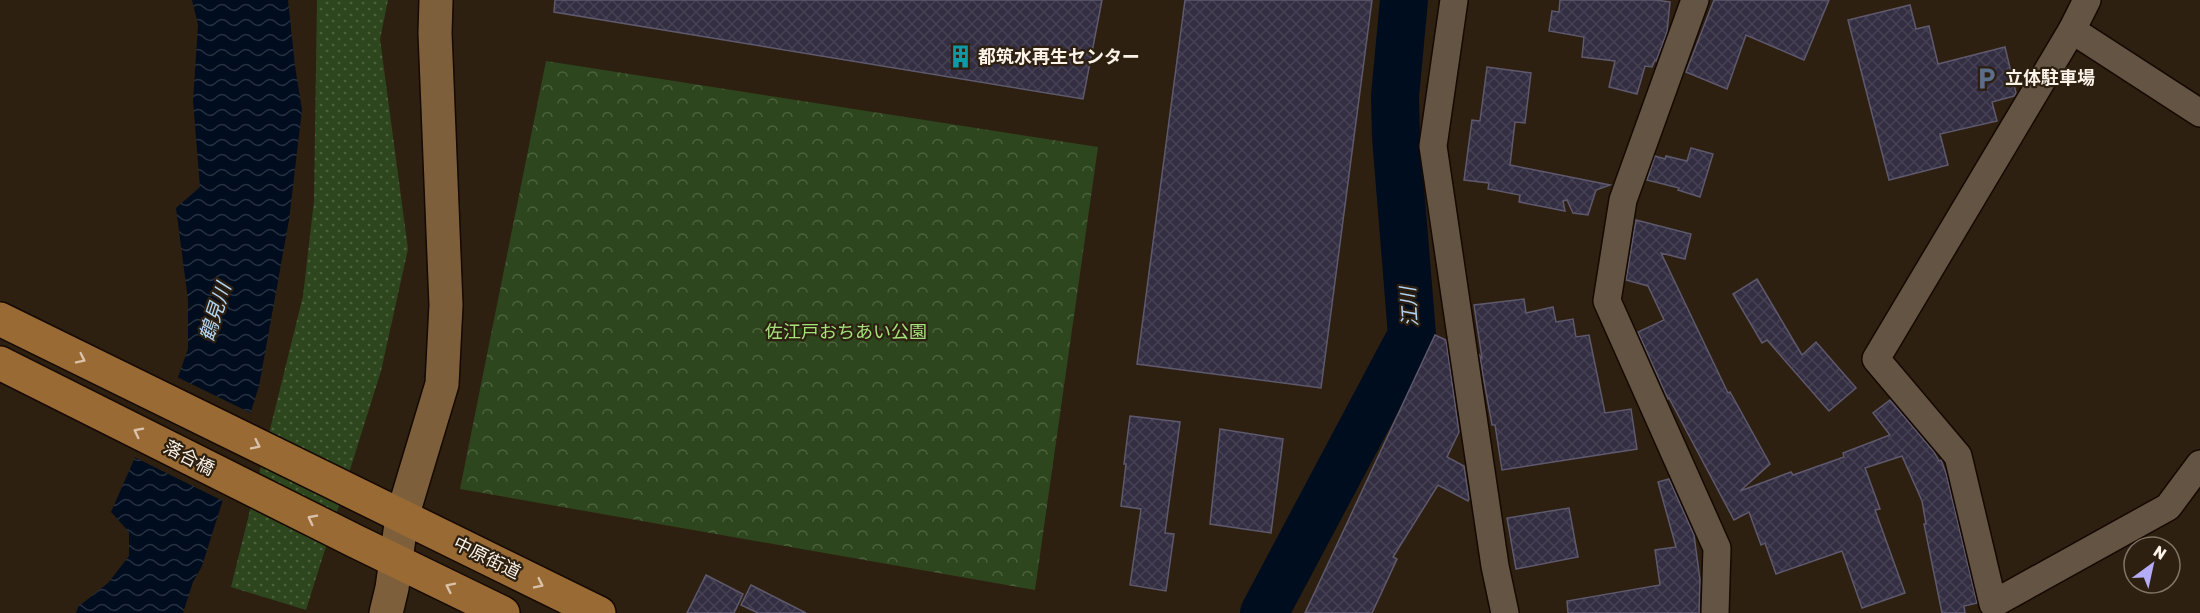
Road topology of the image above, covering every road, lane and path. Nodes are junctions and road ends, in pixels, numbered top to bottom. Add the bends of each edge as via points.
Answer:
1 (436, 0) edge
2 (1454, 0) edge
3 (1695, 0) edge
4 (2087, 0) edge
5 (2072, 30) junction
6 (2200, 113) edge
7 (14, 326) edge
8 (7, 366) edge
9 (2200, 464) edge
10 (388, 510) junction
11 (395, 561) junction
12 (386, 613) edge
13 (503, 613) edge
14 (599, 613) edge
15 (1505, 613) edge
16 (1715, 613) edge

1 - 10 street via 446,305 442,384
2 - 15 street via 1434,146
3 - 16 street via 1623,200 1607,301 1717,548
4 - 5 street
5 - 6 street
5 - 9 street via 1876,359 1958,456 1993,604 2168,507
7 -> 10 main road
11 -> 8 main road, 落合橋
10 - 11 street
10 -> 14 main road, 中原街道
11 - 12 street
13 -> 11 main road

